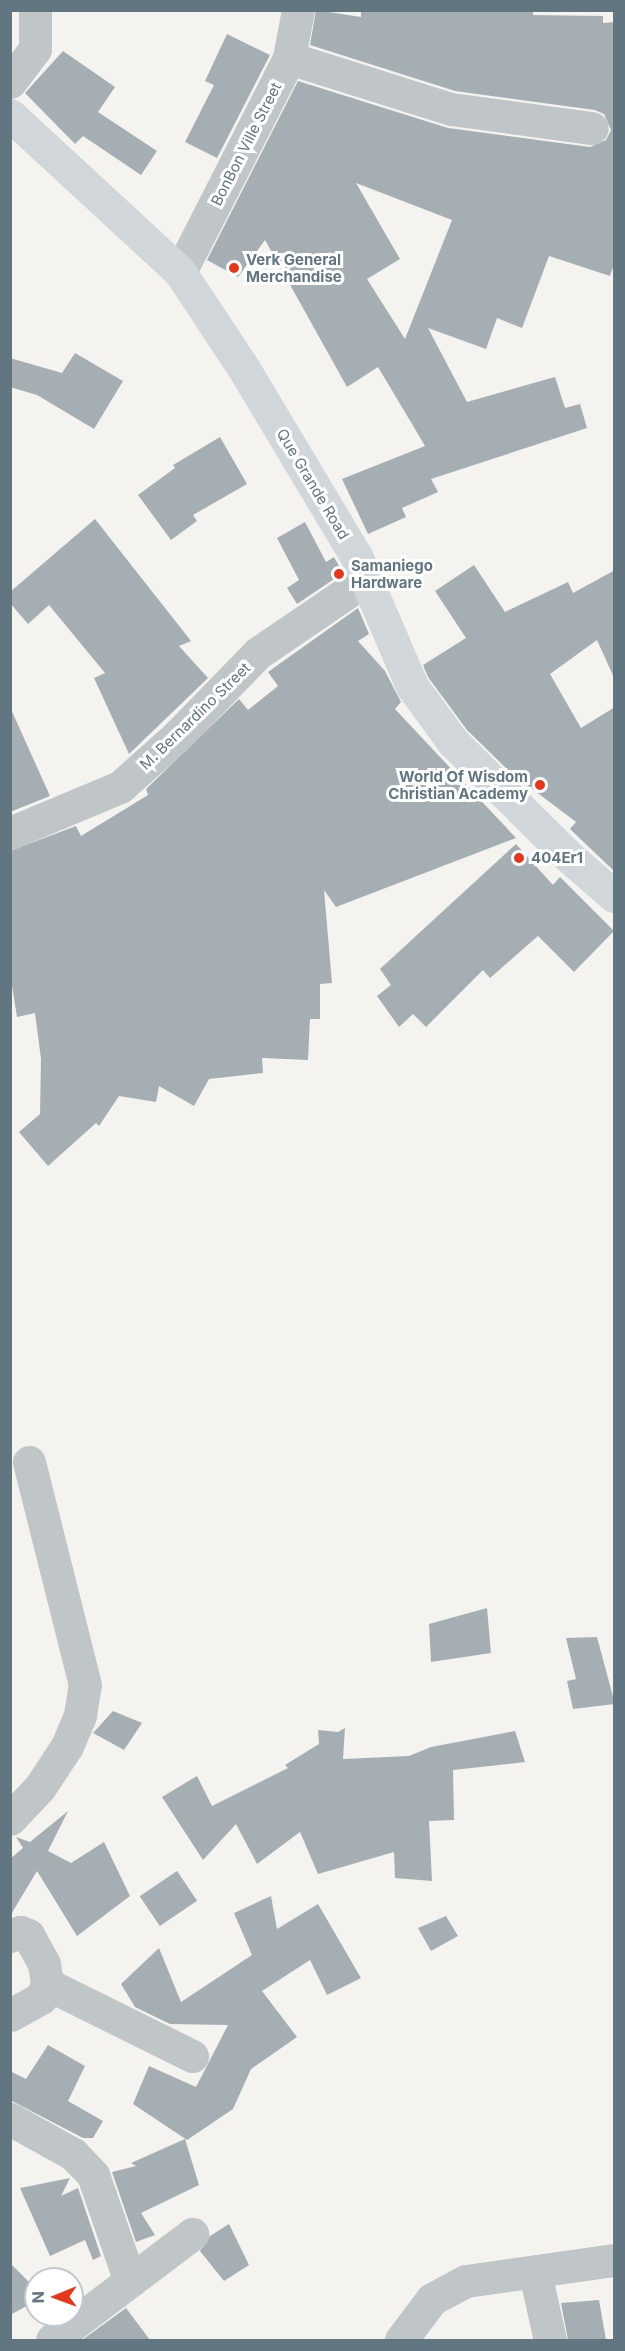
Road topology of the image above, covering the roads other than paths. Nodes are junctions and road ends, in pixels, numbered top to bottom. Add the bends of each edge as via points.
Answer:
1 (35, 10) edge
2 (298, 10) edge
3 (289, 58) junction
4 (10, 81) edge
5 (10, 115) edge
6 (592, 128) dead end
7 (180, 272) junction
8 (368, 578) junction
9 (10, 833) edge
10 (615, 896) edge
11 (29, 1462) dead end
12 (10, 1819) edge
13 (10, 1936) edge
14 (47, 1984) junction
15 (10, 2015) edge
16 (192, 2056) dead end
17 (10, 2119) edge
18 (192, 2234) dead end
19 (615, 2260) edge
20 (535, 2273) junction
21 (130, 2281) junction
22 (52, 2340) edge
23 (401, 2340) edge
24 (550, 2340) edge

1 - 4 street via 34,49
2 - 3 street, BonBon Ville Street
3 - 6 street via 451,109
3 - 7 street, BonBon Ville Street
5 - 7 main road, Que Grande Road
7 - 8 main road, Que Grande Road via 244,369
8 - 9 street, M. Bernardino Street via 258,653 176,737 120,787
8 - 10 main road, Que Grande Road via 412,686 453,742 568,856
11 - 12 street via 85,1685 80,1715 67,1746 40,1787
13 - 14 street via 20,1932 28,1935 44,1964
14 - 15 street via 41,1998
14 - 16 street
17 - 21 street via 73,2154 93,2175
18 - 21 street
19 - 20 street
20 - 23 street via 466,2281 432,2299
20 - 24 street
21 - 22 street

